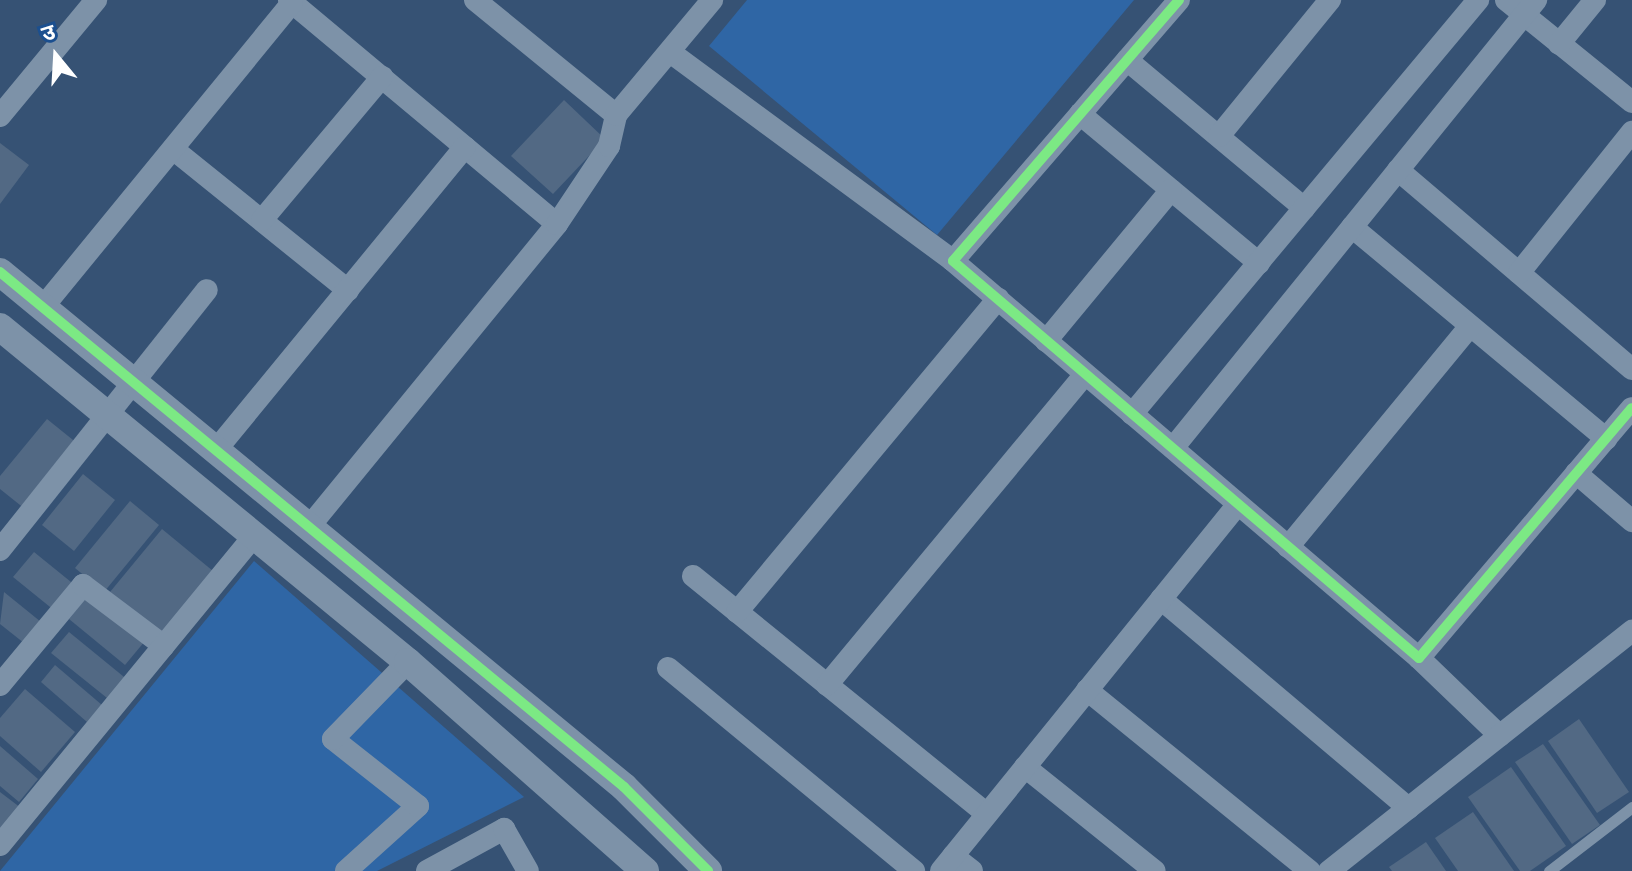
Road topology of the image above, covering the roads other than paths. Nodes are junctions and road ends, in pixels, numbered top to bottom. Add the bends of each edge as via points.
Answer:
1 (96, 0) edge
2 (475, 0) edge
3 (712, 0) edge
4 (1179, 0) edge
5 (1330, 0) edge
6 (1478, 0) edge
7 (1506, 0) edge
8 (1595, 0) edge
9 (291, 2) edge
10 (1530, 7) edge
11 (1559, 44) junction
12 (670, 52) junction
13 (1127, 60) junction
14 (382, 77) junction
15 (1632, 102) edge
16 (1080, 114) junction
17 (616, 115) junction
18 (0, 116) edge
19 (1632, 132) edge
20 (1219, 136) junction
21 (465, 147) junction
22 (173, 149) junction
23 (1398, 170) junction
24 (1171, 190) junction
25 (1304, 208) junction
26 (262, 220) junction
27 (557, 224) junction
28 (1352, 227) junction
29 (953, 261) junction
30 (1259, 263) junction
31 (0, 272) edge
32 (1519, 273) junction
33 (207, 290) dead end
34 (348, 290) junction
35 (998, 299) junction
36 (43, 307) junction
37 (1470, 326) junction
38 (0, 327) edge
39 (1046, 341) junction
40 (1632, 369) edge
41 (1085, 374) junction
42 (136, 384) junction
43 (1632, 408) edge
44 (1132, 414) junction
45 (112, 418) junction
46 (1606, 439) junction
47 (1173, 448) junction
48 (216, 450) junction
49 (1576, 473) junction
50 (1238, 504) junction
51 (1632, 521) edge
52 (309, 527) junction
53 (255, 535) junction
54 (1288, 547) junction
55 (0, 550) edge
56 (693, 576) dead end
57 (1161, 599) junction
58 (737, 612) junction
59 (1632, 631) edge
60 (164, 646) junction
61 (1419, 658) junction
62 (408, 662) junction
63 (668, 668) dead end
64 (0, 685) edge
65 (827, 685) junction
66 (1087, 690) junction
67 (1500, 736) junction
68 (1025, 767) junction
69 (1632, 807) edge
70 (1408, 808) junction
71 (987, 814) junction
72 (0, 845) edge
73 (947, 863) edge
74 (346, 871) edge
75 (427, 871) edge
76 (528, 871) edge
77 (645, 871) edge
78 (708, 871) edge
79 (914, 871) edge
80 (972, 871) edge
81 (1155, 871) edge
82 (1310, 871) edge
83 (1329, 871) edge
84 (1549, 871) edge

1 - 18 street
2 - 17 street
3 - 12 street
4 - 13 street
5 - 20 street
6 - 25 street
7 - 10 street
8 - 11 street
9 - 14 street
9 - 22 street
10 - 11 street
10 - 23 street
11 - 15 street
12 - 17 street
12 - 29 street
13 - 16 street
13 - 20 street
14 - 21 street
14 - 26 street
16 - 24 street
16 - 29 street
17 - 27 street via 609,146
19 - 32 street
20 - 25 street
21 - 27 street
21 - 34 street
22 - 26 street
22 - 36 street
23 - 28 street
23 - 32 street
24 - 30 street
24 - 39 street
25 - 30 street
26 - 34 street
27 - 52 street
28 - 37 street
28 - 47 street
29 - 35 street
30 - 44 street
31 - 36 street
32 - 40 street
33 - 42 street
34 - 48 street
35 - 39 street
35 - 58 street
36 - 42 street
37 - 46 street
37 - 54 street
38 - 45 street
39 - 41 street
41 - 44 street
41 - 65 street
42 - 45 street
42 - 48 street
43 - 46 street
44 - 47 street
45 - 53 street
45 - 55 street
46 - 49 street
47 - 50 street
48 - 52 street
49 - 51 street
49 - 61 street
50 - 54 street
50 - 57 street
52 - 78 street via 624,787
53 - 60 street
53 - 62 street
54 - 61 street
56 - 58 street
57 - 66 street
57 - 70 street
58 - 65 street
59 - 67 street
60 - 64 street via 83,585
60 - 72 street
61 - 67 street
62 - 74 street via 333,739 418,806
62 - 77 street
63 - 79 street
65 - 71 street
66 - 68 street
66 - 82 street
67 - 70 street
68 - 71 street
68 - 81 street
69 - 84 lane
70 - 83 street
71 - 73 street
73 - 80 street
75 - 76 street via 504,829

